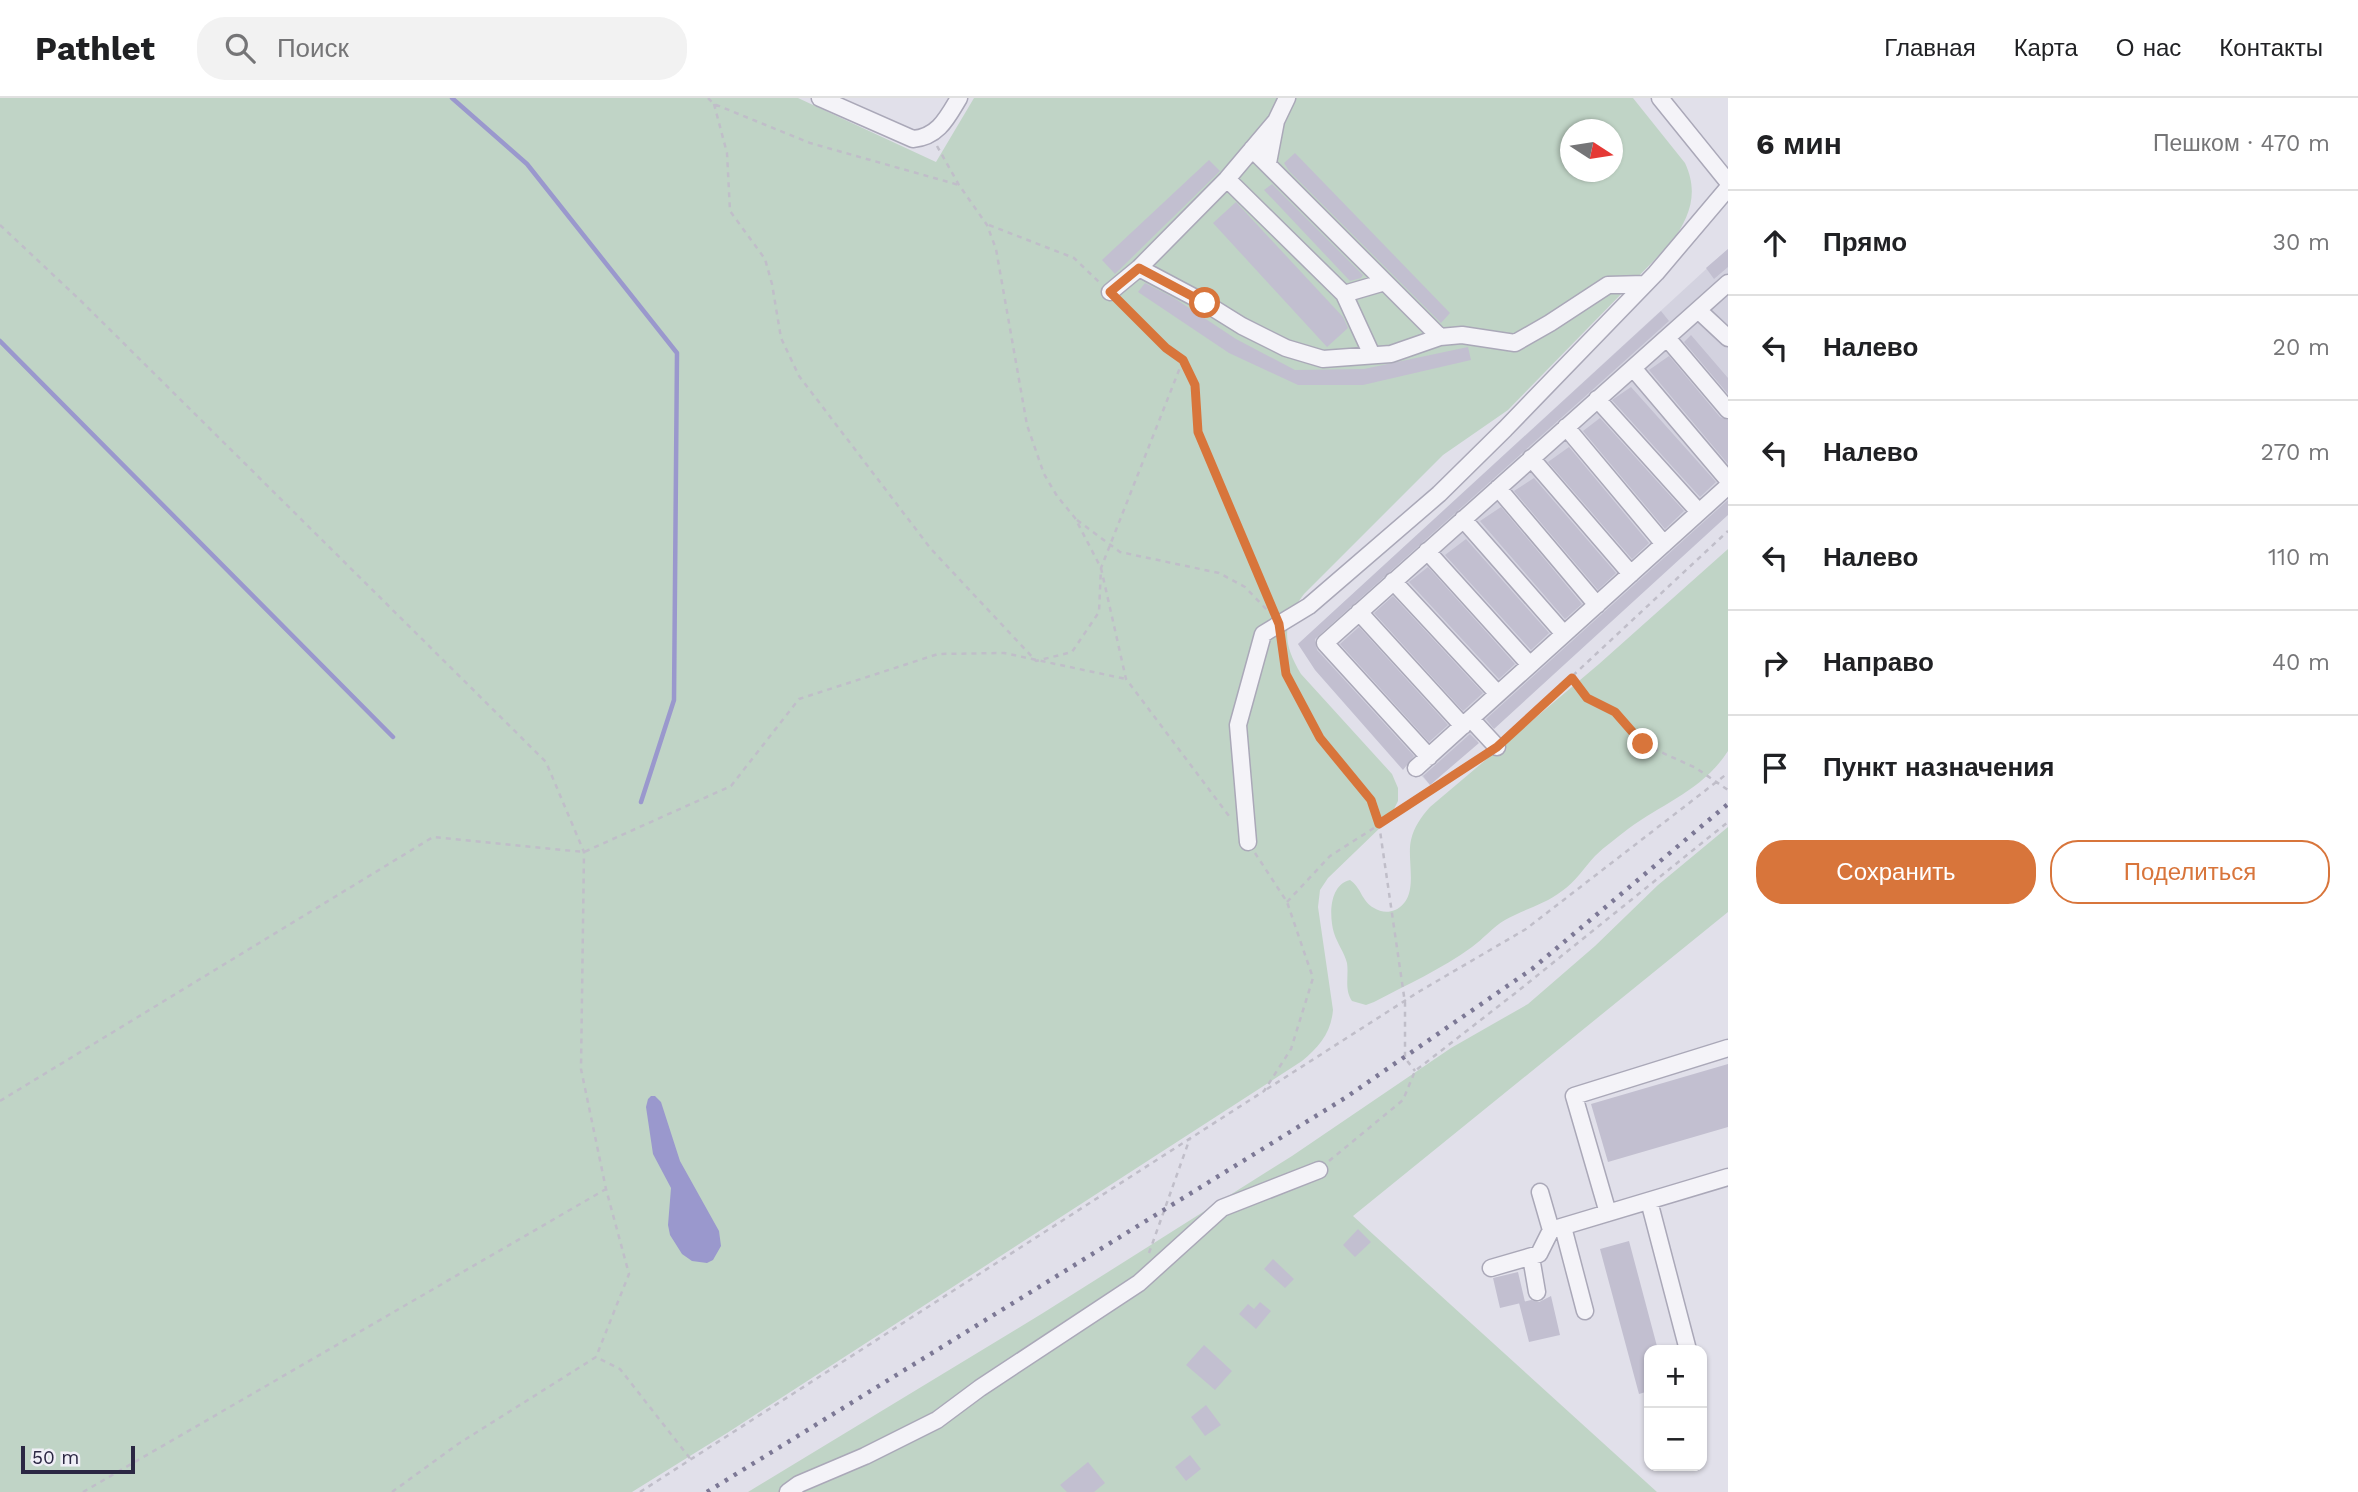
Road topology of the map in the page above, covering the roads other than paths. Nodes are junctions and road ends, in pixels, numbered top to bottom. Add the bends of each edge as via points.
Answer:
1 (820, 98) edge
2 (959, 98) edge
3 (1287, 98) edge
4 (1660, 98) edge
5 (1276, 121) junction
6 (1252, 149) junction
7 (1268, 163) junction
8 (1227, 179) junction
9 (1728, 182) edge
10 (1728, 188) edge
11 (1139, 268) junction
12 (1385, 282) junction
13 (1728, 283) edge
14 (1645, 284) junction
15 (1110, 292) road end
16 (1344, 294) junction
17 (1698, 310) junction
18 (1440, 337) junction
19 (1667, 338) junction
20 (1728, 338) edge
21 (1372, 355) junction
22 (1633, 368) junction
23 (1598, 400) junction
24 (1728, 410) edge
25 (1566, 427) junction
26 (1531, 458) junction
27 (1728, 480) edge
28 (1728, 486) edge
29 (1498, 488) junction
30 (1699, 512) junction
31 (1463, 519) junction
32 (1664, 544) junction
33 (1427, 551) junction
34 (1631, 574) junction
35 (1394, 581) junction
36 (1597, 605) junction
37 (1359, 612) junction
38 (1564, 634) junction
39 (1530, 665) junction
40 (1498, 694) junction
41 (1467, 722) junction
42 (1497, 747) road end
43 (1429, 757) junction
44 (1416, 768) dead end
45 (1248, 842) road end
46 (1728, 1048) edge
47 (1319, 1170) road end
48 (1728, 1177) edge
49 (1541, 1192) dead end
50 (1649, 1200) junction
51 (1608, 1213) junction
52 (1557, 1229) junction
53 (1531, 1257) junction
54 (1491, 1269) dead end
55 (1537, 1292) dead end
56 (1585, 1311) dead end
57 (1687, 1345) edge
58 (788, 1492) edge

1 - 2 street via 913,139 931,135
3 - 5 street
4 - 9 street
5 - 6 street
5 - 7 street
6 - 7 street
6 - 8 street
7 - 12 street
8 - 11 street
8 - 16 street
10 - 14 street
11 - 15 street
11 - 21 street via 1286,348 1323,359
12 - 16 street
12 - 18 street
13 - 17 street
14 - 18 street via 1608,285 1515,343 1462,335
14 - 45 street via 1439,494 1310,606 1263,634 1238,725
16 - 21 street
17 - 19 street
17 - 20 street
18 - 21 street via 1391,354
19 - 22 street
19 - 24 street
22 - 23 street
22 - 27 street
23 - 25 street
23 - 30 street
25 - 26 street
25 - 32 street
26 - 29 street
26 - 34 street
28 - 30 street
29 - 31 street
29 - 36 street
30 - 32 street
31 - 33 street
31 - 38 street
32 - 34 street
33 - 35 street
33 - 39 street
34 - 36 street
35 - 37 street
35 - 40 street
36 - 38 street
37 - 41 street
37 - 43 street via 1325,643
38 - 39 street
39 - 40 street
40 - 41 street
41 - 42 street
41 - 43 street
43 - 44 street
46 - 51 street via 1574,1096
47 - 58 street via 1222,1209 1139,1283 937,1420
48 - 50 street
49 - 52 street
50 - 51 street
50 - 57 street
51 - 52 street
52 - 53 street via 1539,1254
52 - 56 street
53 - 54 street
53 - 55 street

